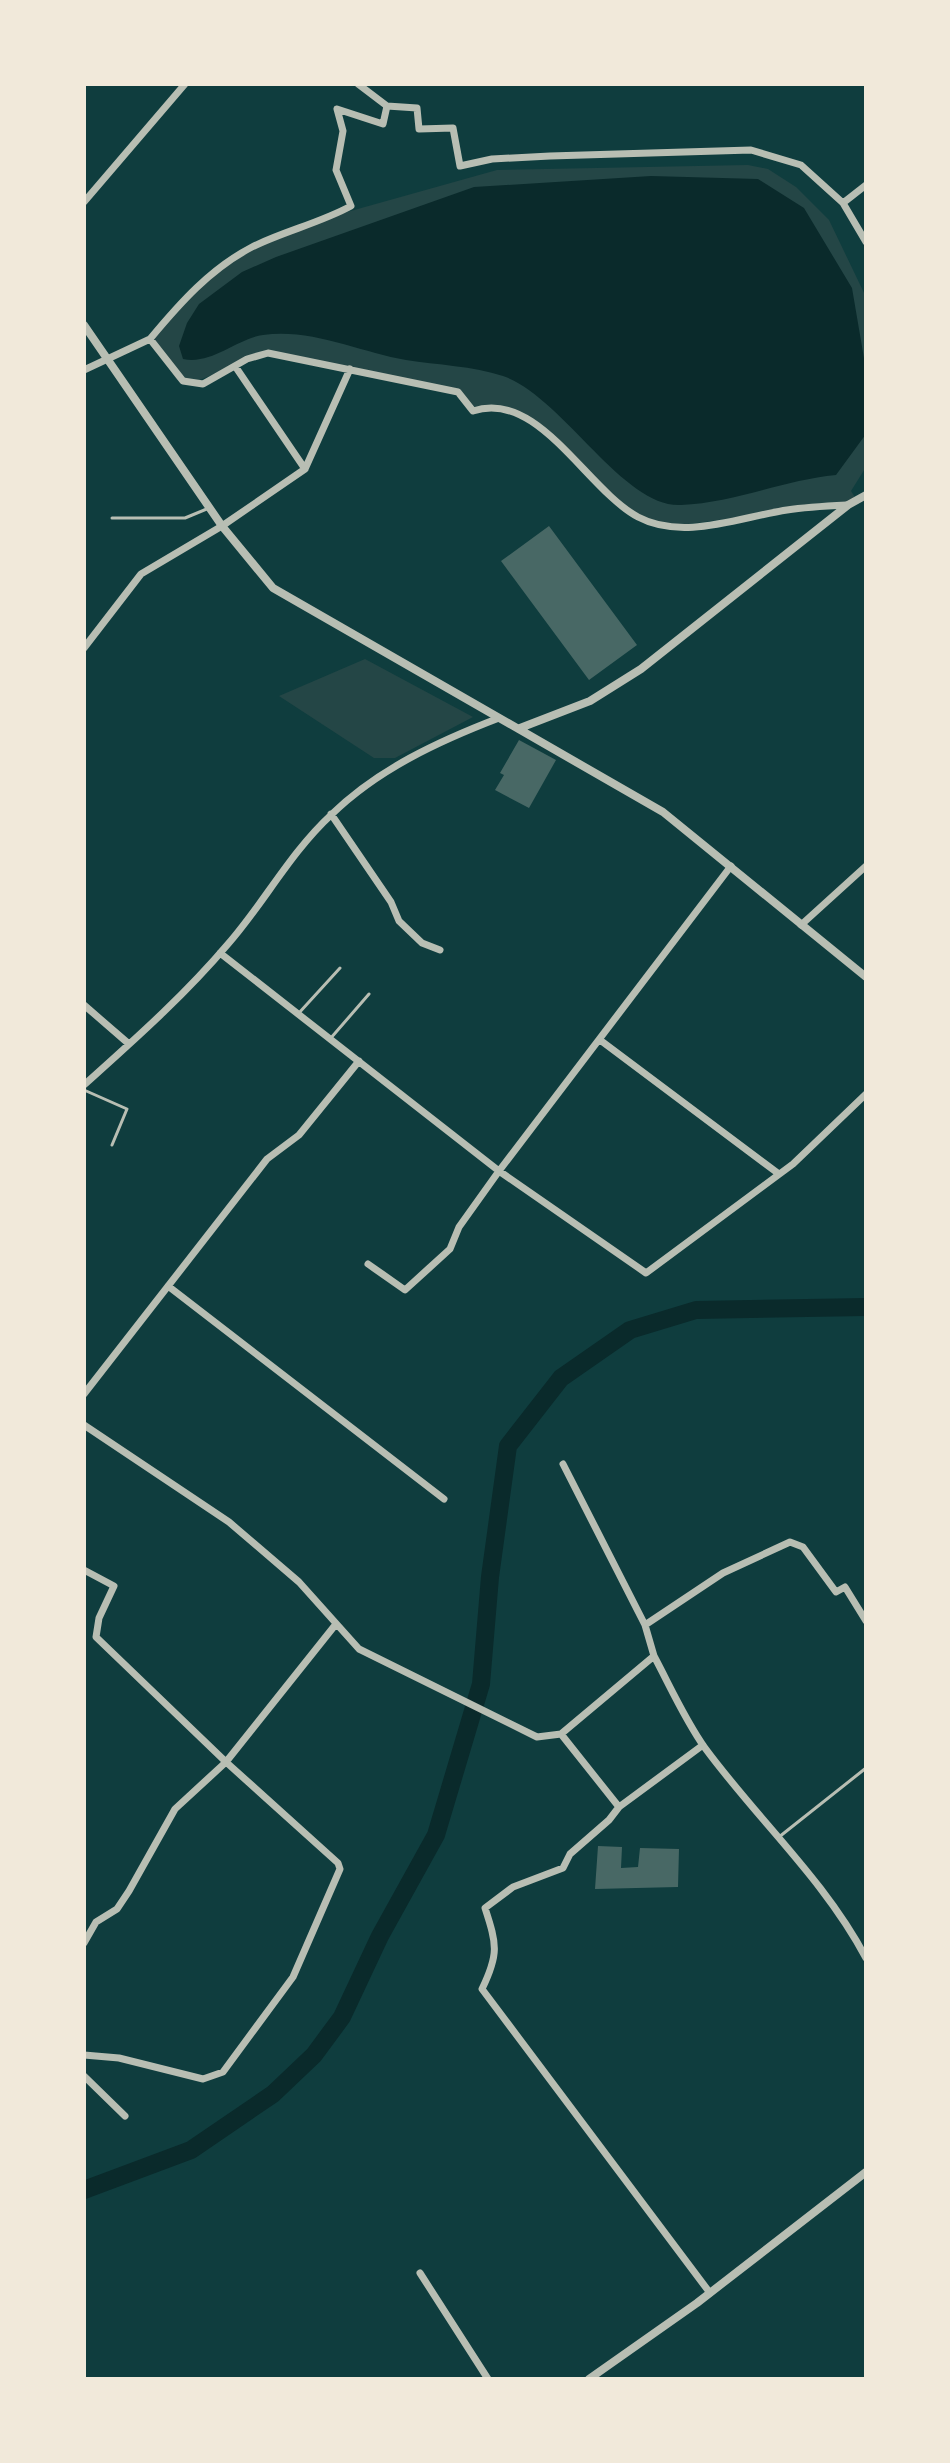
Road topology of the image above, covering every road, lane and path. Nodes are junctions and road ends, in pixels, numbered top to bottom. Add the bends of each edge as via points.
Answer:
1 (185, 84) edge
2 (358, 84) edge
3 (387, 106) junction
4 (866, 185) edge
5 (84, 202) edge
6 (843, 203) junction
7 (866, 242) edge
8 (84, 325) edge
9 (150, 339) junction
10 (109, 361) junction
11 (235, 366) junction
12 (350, 369) junction
13 (84, 370) edge
14 (305, 469) junction
15 (865, 494) edge
16 (848, 505) junction
17 (209, 508) junction
18 (112, 518) dead end
19 (222, 526) junction
20 (84, 648) edge
21 (499, 718) junction
22 (520, 728) junction
23 (331, 814) junction
24 (731, 866) junction
25 (866, 866) edge
26 (801, 925) junction
27 (440, 950) dead end
28 (220, 953) junction
29 (340, 968) dead end
30 (866, 977) edge
31 (369, 994) dead end
32 (84, 1005) edge
33 (298, 1014) junction
34 (330, 1039) junction
35 (600, 1040) junction
36 (129, 1044) junction
37 (359, 1061) junction
38 (84, 1088) edge
39 (866, 1094) edge
40 (112, 1145) dead end
41 (499, 1171) junction
42 (779, 1174) junction
43 (368, 1264) dead end
44 (168, 1286) junction
45 (84, 1394) edge
46 (84, 1425) edge
47 (563, 1464) dead end
48 (444, 1499) dead end
49 (84, 1570) edge
50 (866, 1621) edge
51 (336, 1624) junction
52 (645, 1625) junction
53 (654, 1656) junction
54 (561, 1734) junction
55 (703, 1745) junction
56 (226, 1762) junction
57 (866, 1768) edge
58 (619, 1807) junction
59 (779, 1837) junction
60 (84, 1943) edge
61 (866, 1958) edge
62 (84, 2055) edge
63 (84, 2076) edge
64 (125, 2116) dead end
65 (866, 2172) edge
66 (420, 2273) dead end
67 (710, 2293) junction
68 (488, 2379) edge
69 (589, 2379) edge

1 - 5 street
2 - 3 street
3 - 6 street via 417,108 419,129 453,128 460,166 550,156 751,150 801,165
3 - 9 street via 383,124 337,109 343,131 336,170 351,206 229,261 203,281
4 - 6 street
6 - 7 street
8 - 10 street
9 - 10 street
9 - 11 street via 183,381 203,384
10 - 13 street
10 - 17 street
11 - 12 street via 268,353
11 - 14 street
12 - 14 street
12 - 16 street via 458,392 473,411 500,406 517,412 636,516 657,525 703,526
14 - 19 street
15 - 16 street
16 - 22 street via 641,669 590,701
17 - 18 lane via 185,518
17 - 19 street
19 - 20 street via 141,574
19 - 21 street via 273,588
21 - 22 street
21 - 23 street via 405,759
22 - 24 street via 663,812
23 - 27 street via 399,921 422,943
23 - 28 street
24 - 26 street
24 - 35 street
25 - 26 street
26 - 30 street
28 - 33 street
28 - 36 street
29 - 33 lane
31 - 34 lane
32 - 36 street
33 - 34 street
34 - 37 street
35 - 41 street
35 - 42 street
36 - 38 street
37 - 41 street
37 - 44 street via 299,1135 267,1159
38 - 40 lane via 127,1109
39 - 42 street
41 - 42 street via 646,1273
41 - 43 street via 459,1227 450,1249 405,1290
44 - 45 street
44 - 48 street
46 - 51 street via 229,1522 299,1582
47 - 52 street
49 - 56 street via 114,1586 96,1637
50 - 52 street via 845,1587 836,1592 803,1547 790,1542 723,1573
51 - 54 street via 359,1649 437,1690 537,1737
51 - 56 street
52 - 53 street
53 - 54 street
53 - 55 street
54 - 58 street
55 - 58 street
55 - 59 street
56 - 60 street via 175,1809 117,1909 96,1922
56 - 62 street via 338,1863 340,1873 293,1977 215,2076 203,2079
57 - 59 lane
58 - 67 street via 570,1854 563,1868 513,1887 485,1908 496,1944 495,1961 482,1989
59 - 61 street via 845,1919
63 - 64 street
65 - 67 street
66 - 68 street
67 - 69 street

